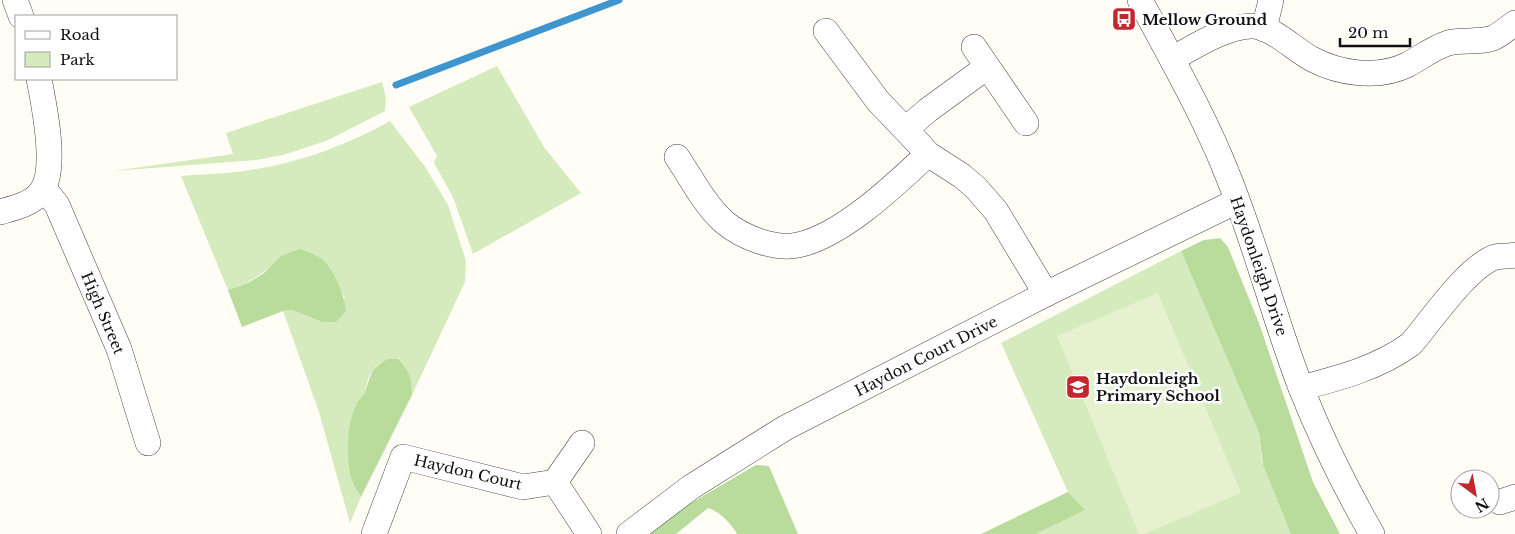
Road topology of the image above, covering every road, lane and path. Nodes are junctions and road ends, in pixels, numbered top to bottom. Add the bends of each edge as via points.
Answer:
1 (16, 0) edge
2 (1140, 0) edge
3 (1271, 0) edge
4 (21, 15) edge
5 (1515, 23) edge
6 (1264, 29) junction
7 (826, 31) dead end
8 (1172, 59) junction
9 (39, 80) edge
10 (1026, 123) dead end
11 (906, 129) junction
12 (928, 154) junction
13 (677, 157) dead end
14 (44, 186) junction
15 (1237, 201) junction
16 (0, 212) edge
17 (1515, 255) edge
18 (1046, 294) junction
19 (1301, 388) junction
20 (148, 443) dead end
21 (582, 443) dead end
22 (555, 482) junction
23 (374, 534) edge
24 (589, 534) edge
25 (629, 534) edge
26 (1372, 534) edge

1 - 4 street
2 - 8 street, Haydonleigh Drive
3 - 6 street
5 - 6 street via 1493,38 1448,43 1392,71 1366,74 1312,60
6 - 8 street via 1253,26 1224,32
7 - 11 street via 878,101
8 - 15 street, Haydonleigh Drive via 1212,140
9 - 14 street via 49,147
10 - 11 street via 980,57
11 - 12 street
12 - 13 street via 848,221 811,241 788,246 764,242 724,222 702,196
12 - 18 street via 962,176 986,198
14 - 16 street via 35,198
14 - 20 street, High Street via 57,205 115,340
15 - 18 street, Haydon Court Drive
15 - 19 street, Haydonleigh Drive
17 - 19 street via 1496,257 1481,266 1401,351 1362,369
18 - 25 street, Haydon Court Drive via 785,428 691,487
19 - 26 street, Haydonleigh Drive
21 - 22 street
22 - 23 street, Haydon Court via 523,487 403,457
22 - 24 street

